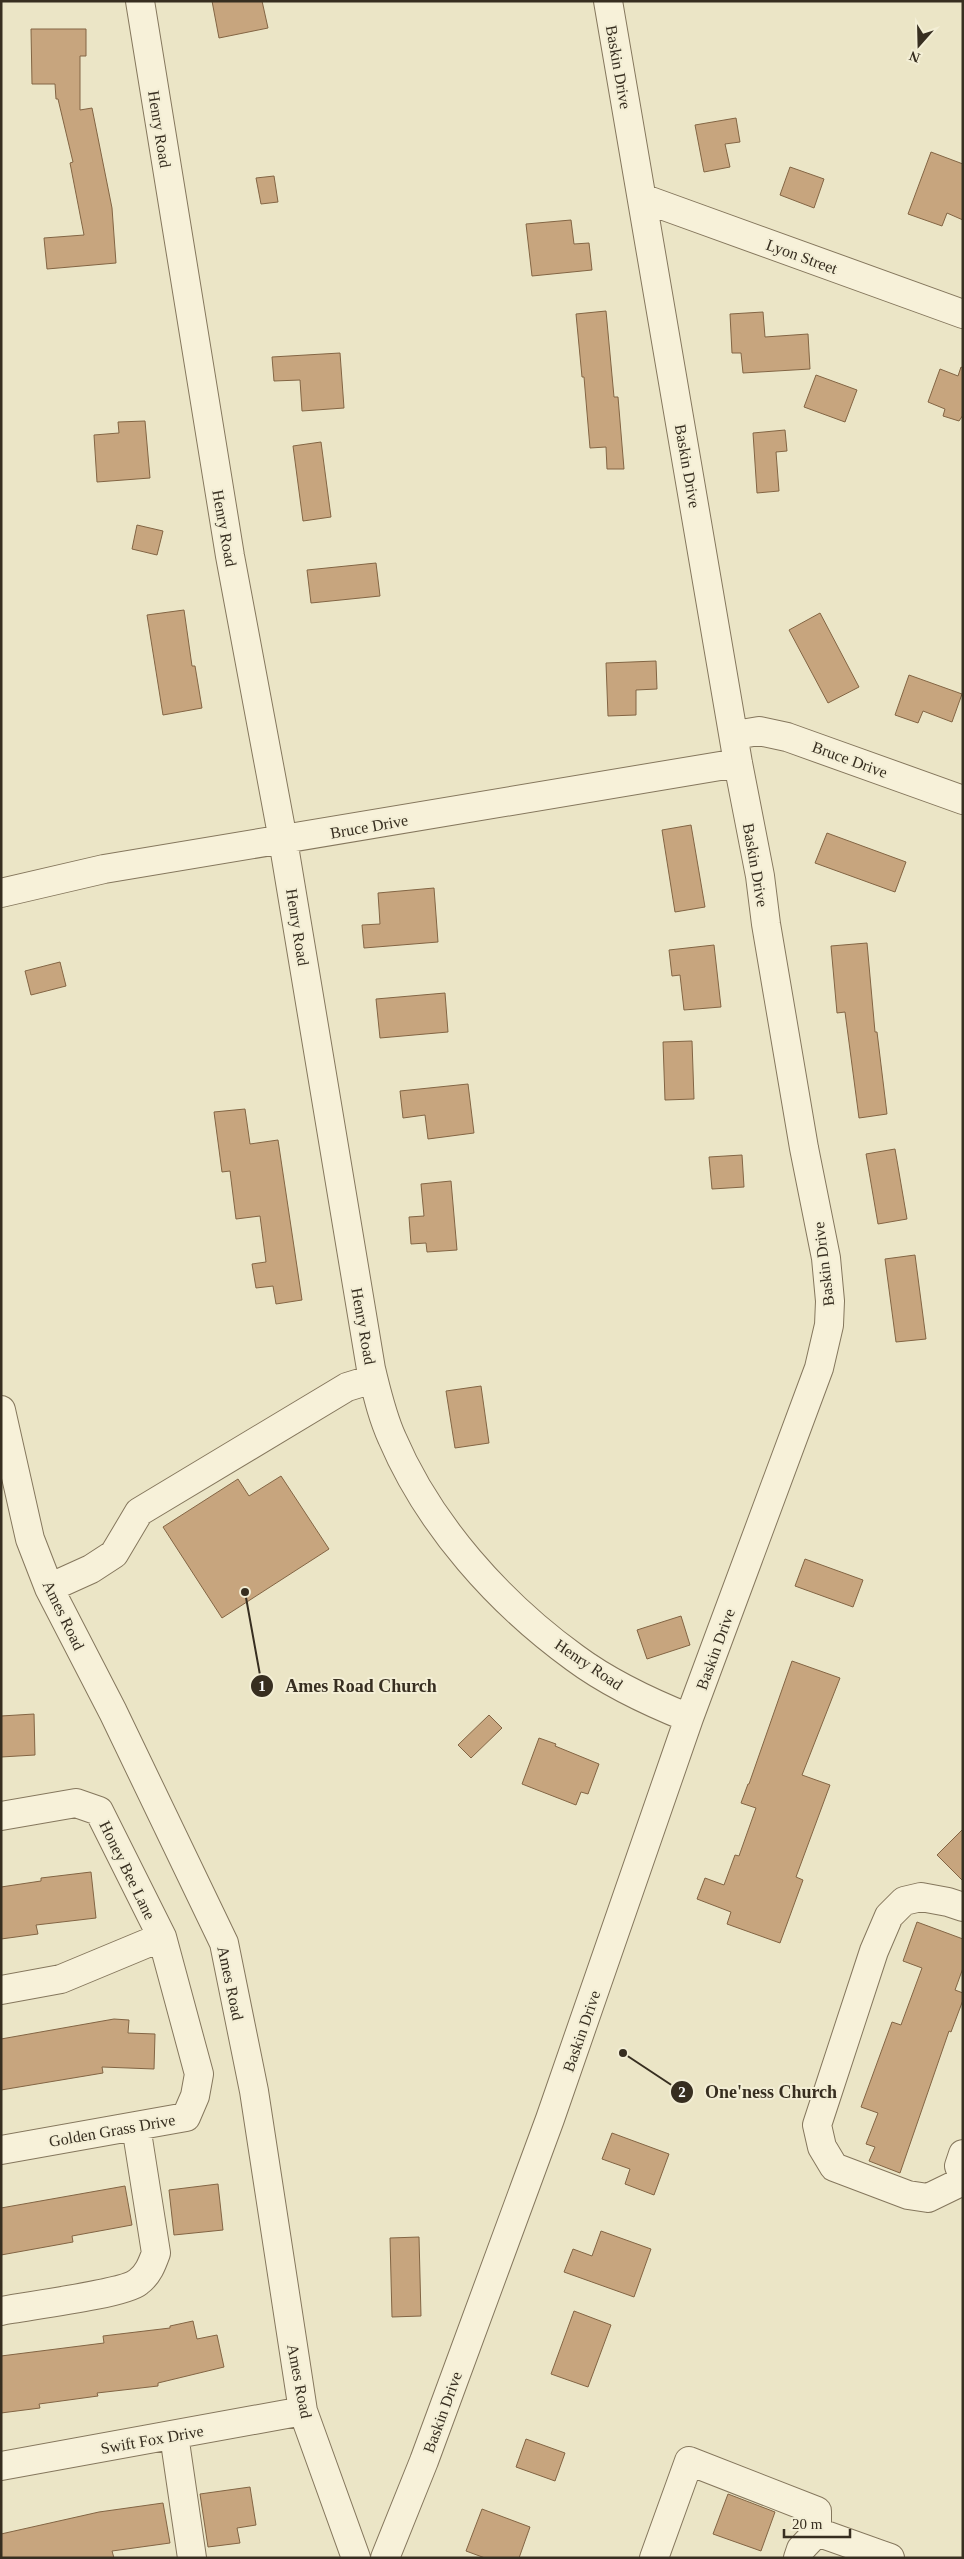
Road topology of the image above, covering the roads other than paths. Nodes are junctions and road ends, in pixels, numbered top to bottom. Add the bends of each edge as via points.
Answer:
1 (140, 1) edge
2 (608, 1) edge
3 (642, 198) junction
4 (963, 314) edge
5 (735, 735) junction
6 (738, 763) junction
7 (963, 800) edge
8 (283, 840) junction
9 (1, 893) edge
10 (373, 1379) junction
11 (1, 1410) edge
12 (49, 1588) junction
13 (689, 1718) junction
14 (1, 1816) edge
15 (963, 1907) edge
16 (162, 1937) junction
17 (1, 1990) edge
18 (136, 2126) junction
19 (1, 2150) edge
20 (963, 2154) edge
21 (963, 2179) edge
22 (1, 2311) edge
23 (303, 2411) junction
24 (174, 2435) junction
25 (1, 2466) edge
26 (817, 2532) junction
27 (192, 2558) edge
28 (356, 2558) edge
29 (385, 2558) edge
30 (654, 2558) edge
31 (798, 2558) edge
32 (890, 2558) edge

1 - 8 street, Henry Road via 230,556
2 - 3 street, Baskin Drive
3 - 4 street, Lyon Street
3 - 5 street, Baskin Drive
5 - 6 street, Baskin Drive
5 - 7 street, Bruce Drive via 759,731 788,736
6 - 8 street, Bruce Drive
6 - 13 street, Baskin Drive via 826,1258 829,1325 819,1368
8 - 9 street, Bruce Drive via 104,869
8 - 10 street, Henry Road
10 - 12 street via 347,1387 139,1512 114,1554 91,1569
10 - 13 street, Henry Road via 392,1439 419,1489 448,1534 488,1582 575,1658 648,1702
11 - 12 street, Ames Road via 30,1539
12 - 23 street, Ames Road via 113,1712 224,1943 254,2091
13 - 29 street, Baskin Drive via 550,2119
14 - 16 street, Honey Bee Lane via 76,1803 99,1812
15 - 21 street via 921,1897 904,1901 889,1916 874,1951 817,2126 822,2147 834,2166 908,2195 928,2198
16 - 17 street via 61,1979
16 - 18 street, Golden Grass Drive via 199,2074 195,2096 186,2117
18 - 19 street, Golden Grass Drive
18 - 22 street via 156,2253 150,2270 138,2283 118,2289
20 - 21 street via 959,2166
23 - 24 street, Swift Fox Drive
23 - 28 street, Ames Road
24 - 25 street, Swift Fox Drive
24 - 27 street
26 - 30 street via 816,2511 689,2461
26 - 31 street via 801,2549
26 - 32 street

